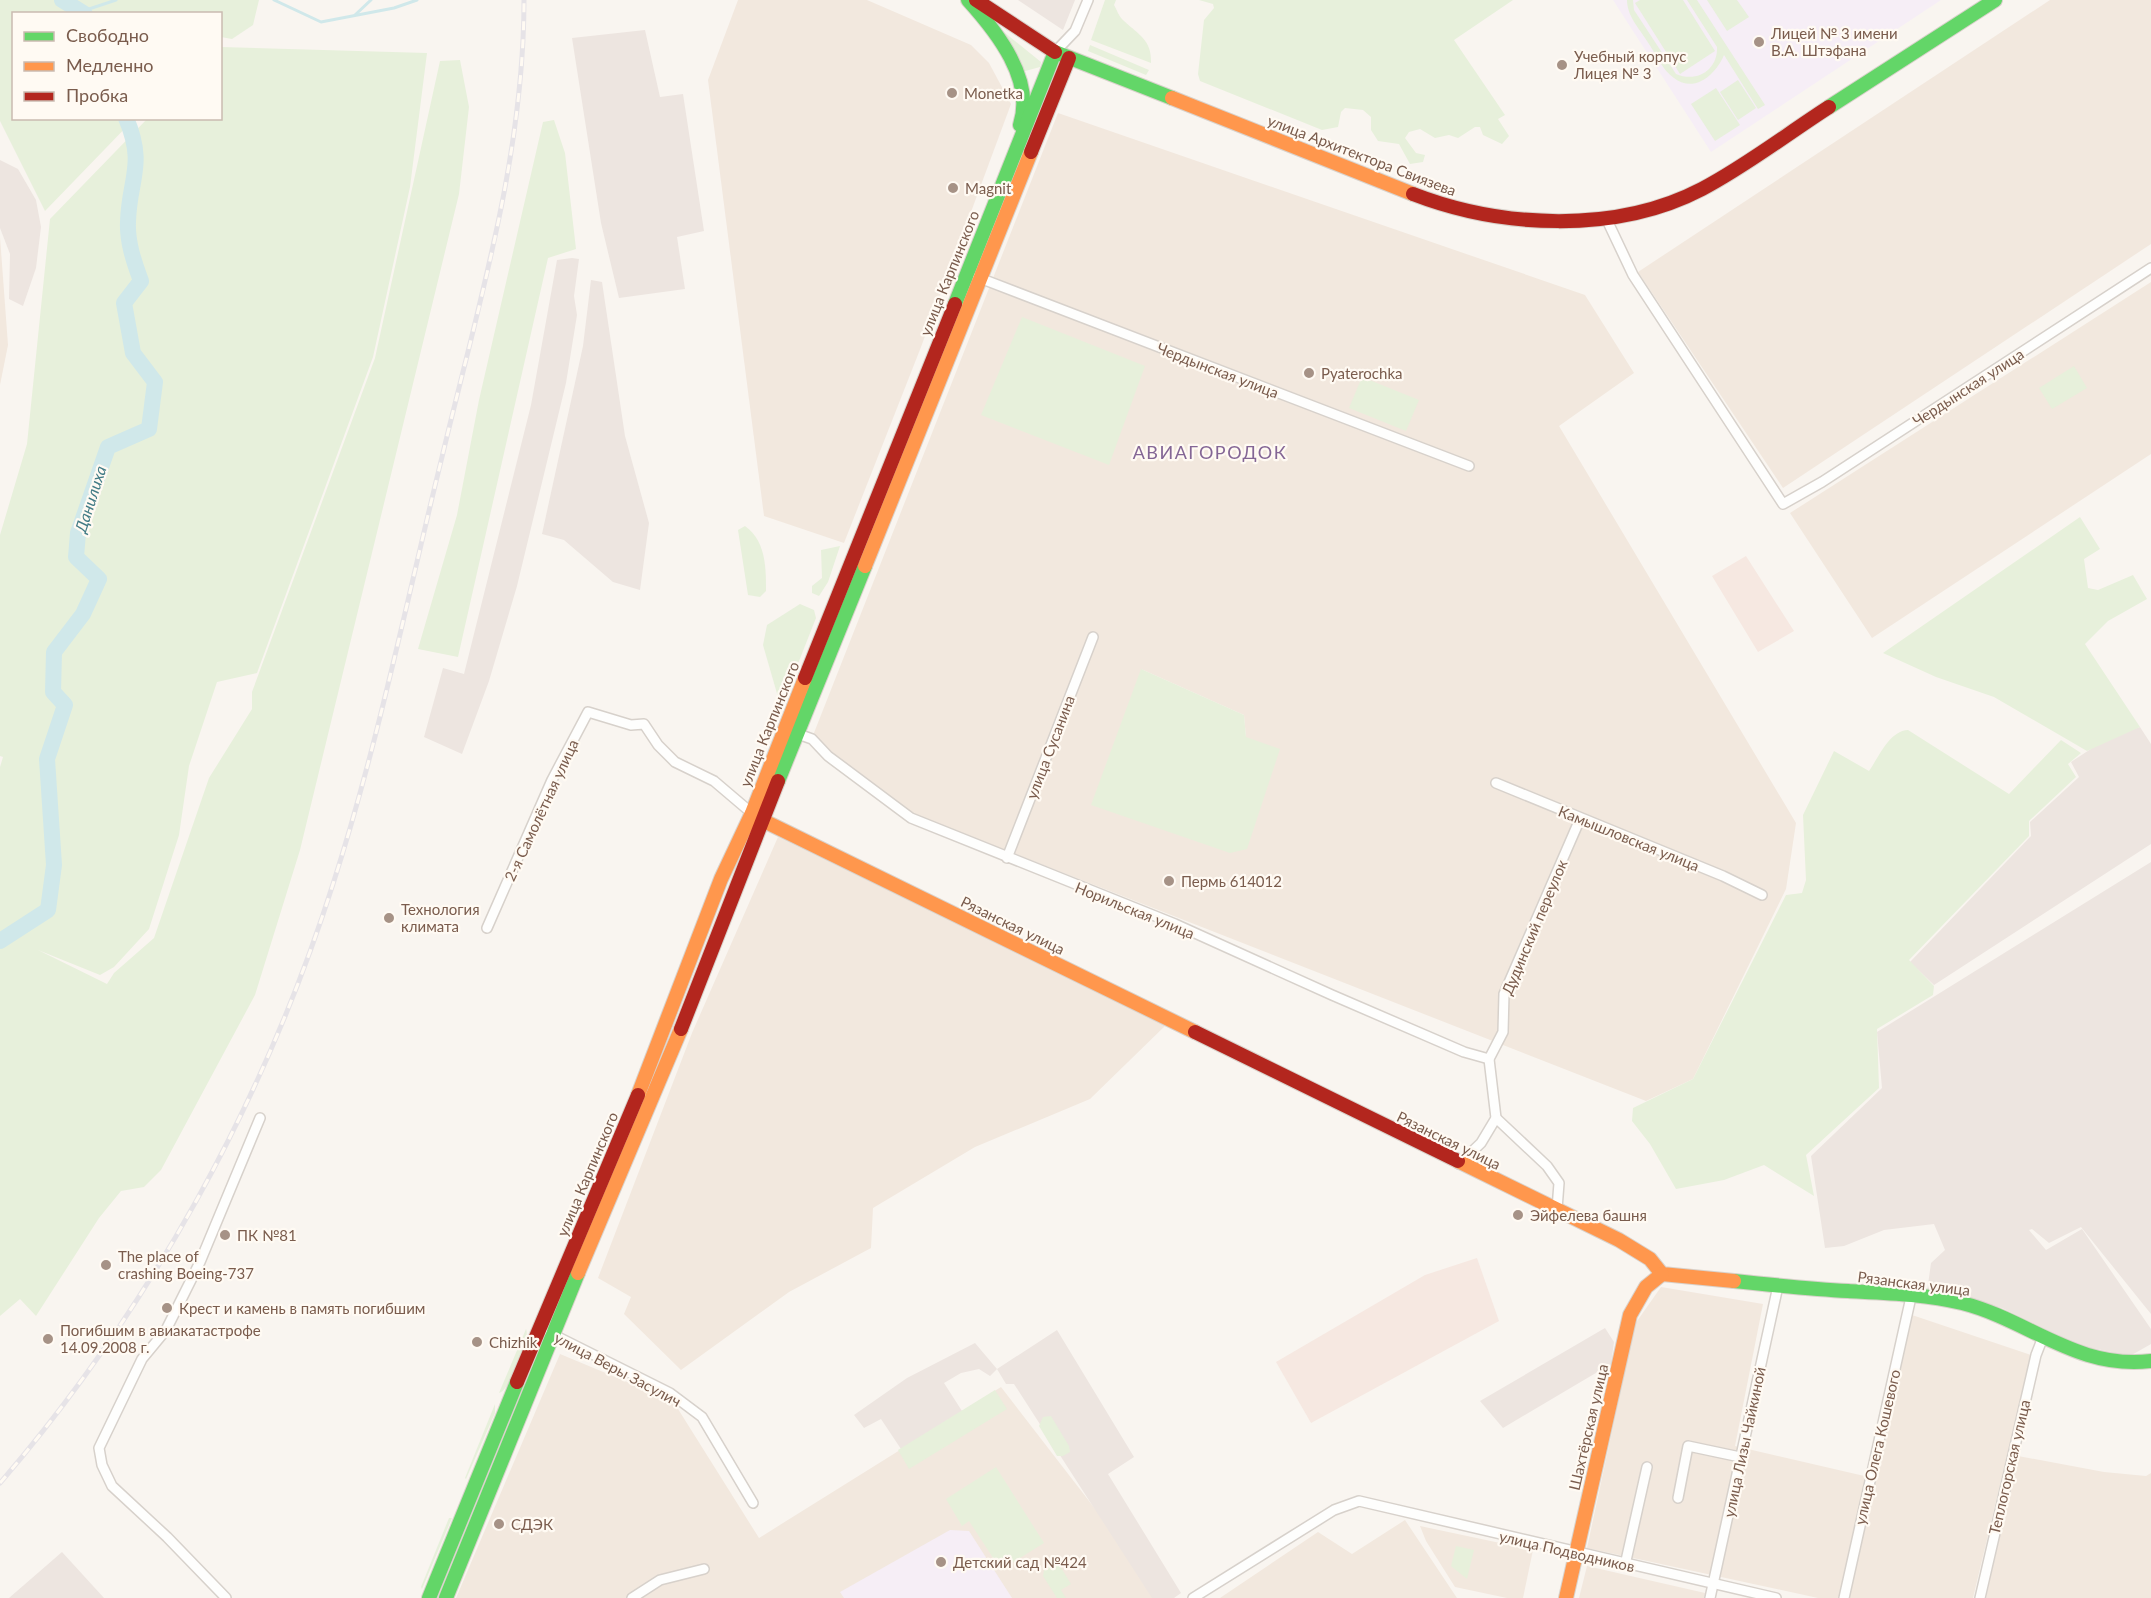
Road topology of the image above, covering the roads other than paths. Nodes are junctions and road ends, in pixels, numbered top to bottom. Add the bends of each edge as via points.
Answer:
1 (968, 0) edge
2 (976, 0) edge
3 (1088, 0) edge
4 (1995, 0) edge
5 (1075, 31) junction
6 (1054, 52) junction
7 (1069, 58) junction
8 (1016, 149) junction
9 (1606, 218) junction
10 (2151, 268) edge
11 (967, 273) junction
12 (980, 279) junction
13 (1469, 466) dead end
14 (885, 499) junction
15 (871, 534) junction
16 (1093, 637) dead end
17 (798, 734) junction
18 (1496, 783) dead end
19 (758, 817) junction
20 (1580, 819) junction
21 (1007, 858) junction
22 (1762, 895) dead end
23 (487, 928) dead end
24 (688, 964) junction
25 (706, 969) junction
26 (1489, 1059) junction
27 (260, 1118) dead end
28 (1496, 1118) junction
29 (1459, 1164) junction
30 (1557, 1209) junction
31 (1662, 1274) junction
32 (1778, 1286) junction
33 (1911, 1296) junction
34 (540, 1329) junction
35 (553, 1335) junction
36 (2043, 1337) junction
37 (2151, 1361) edge
38 (1740, 1457) junction
39 (483, 1464) junction
40 (499, 1466) junction
41 (1647, 1467) dead end
42 (1678, 1498) dead end
43 (753, 1503) dead end
44 (1576, 1554) junction
45 (1625, 1564) junction
46 (704, 1569) dead end
47 (1713, 1584) junction
48 (226, 1598) edge
49 (429, 1598) edge
50 (446, 1598) edge
51 (632, 1598) edge
52 (1193, 1598) edge
53 (1566, 1598) edge
54 (1710, 1598) edge
55 (1776, 1598) edge
56 (1844, 1598) edge
57 (1980, 1598) edge

1 - 8 main road via 998,37 1024,93
2 - 6 main road, улица Архитектора Свиязева
3 - 5 street, улица Карпинского
4 - 9 main road, улица Архитектора Свиязева via 1702,189 1657,207
5 - 6 street, улица Карпинского
5 - 7 street
6 - 7 main road, улица Архитектора Свиязева
6 - 8 main road, улица Карпинского
7 - 9 main road, улица Архитектора Свиязева via 1434,202 1489,216 1521,219
7 - 12 main road, улица Карпинского
8 - 11 main road, улица Карпинского
9 - 10 street, Чердынская улица via 1629,270 1783,504
11 - 12 street, Чердынская улица
11 - 14 main road, улица Карпинского
12 - 13 street, Чердынская улица
12 - 14 main road, улица Карпинского
14 - 15 main road, улица Карпинского
15 - 17 main road, улица Карпинского
15 - 19 main road, улица Карпинского
16 - 21 street, улица Сусанина
17 - 19 main road, улица Карпинского
17 - 21 street, Норильская улица via 812,739 828,756 911,818
18 - 20 street, Камышловская улица
19 - 23 street, 2-я Самолётная улица via 714,781 675,762 644,724 631,725 588,712 552,780
19 - 24 main road, улица Карпинского via 721,879
19 - 25 main road, улица Карпинского
19 - 29 main road, Рязанская улица
20 - 22 street, Камышловская улица
20 - 26 street, Дудинский переулок via 1504,994 1503,1032
21 - 26 street, Норильская улица via 1175,924 1332,996
24 - 25 main road via 701,957
24 - 34 main road, улица Карпинского via 630,1116
25 - 35 main road, улица Карпинского
26 - 28 street
27 - 48 street via 200,1263 166,1330 142,1359 99,1448 112,1486
28 - 29 street via 1481,1143
28 - 30 street via 1548,1166 1559,1183
29 - 30 main road, Рязанская улица
30 - 31 main road, Рязанская улица via 1650,1258
31 - 32 main road, Рязанская улица
31 - 44 main road, Шахтёрская улица via 1646,1287 1630,1315
32 - 33 main road, Рязанская улица
32 - 38 street, улица Лизы Чайкиной
33 - 36 main road, Рязанская улица via 1976,1307
33 - 56 street, улица Олега Кошевого
34 - 35 street, улица Веры Засулич
34 - 39 main road, улица Карпинского
35 - 40 main road, улица Карпинского
35 - 43 street, улица Веры Засулич via 670,1393 702,1417
36 - 37 main road, Рязанская улица via 2100,1360 2123,1364
36 - 57 street, Теплогорская улица
38 - 42 street via 1688,1446
38 - 47 street, улица Лизы Чайкиной
39 - 40 main road via 489,1471
39 - 49 main road, улица Карпинского
40 - 50 main road, улица Карпинского
41 - 45 street
44 - 45 street, улица Подводников
44 - 52 street, улица Подводников via 1359,1501 1334,1510
44 - 53 main road, Шахтёрская улица
45 - 47 street, улица Подводников
46 - 51 street via 660,1580
47 - 54 street, улица Лизы Чайкиной
47 - 55 street, улица Подводников

